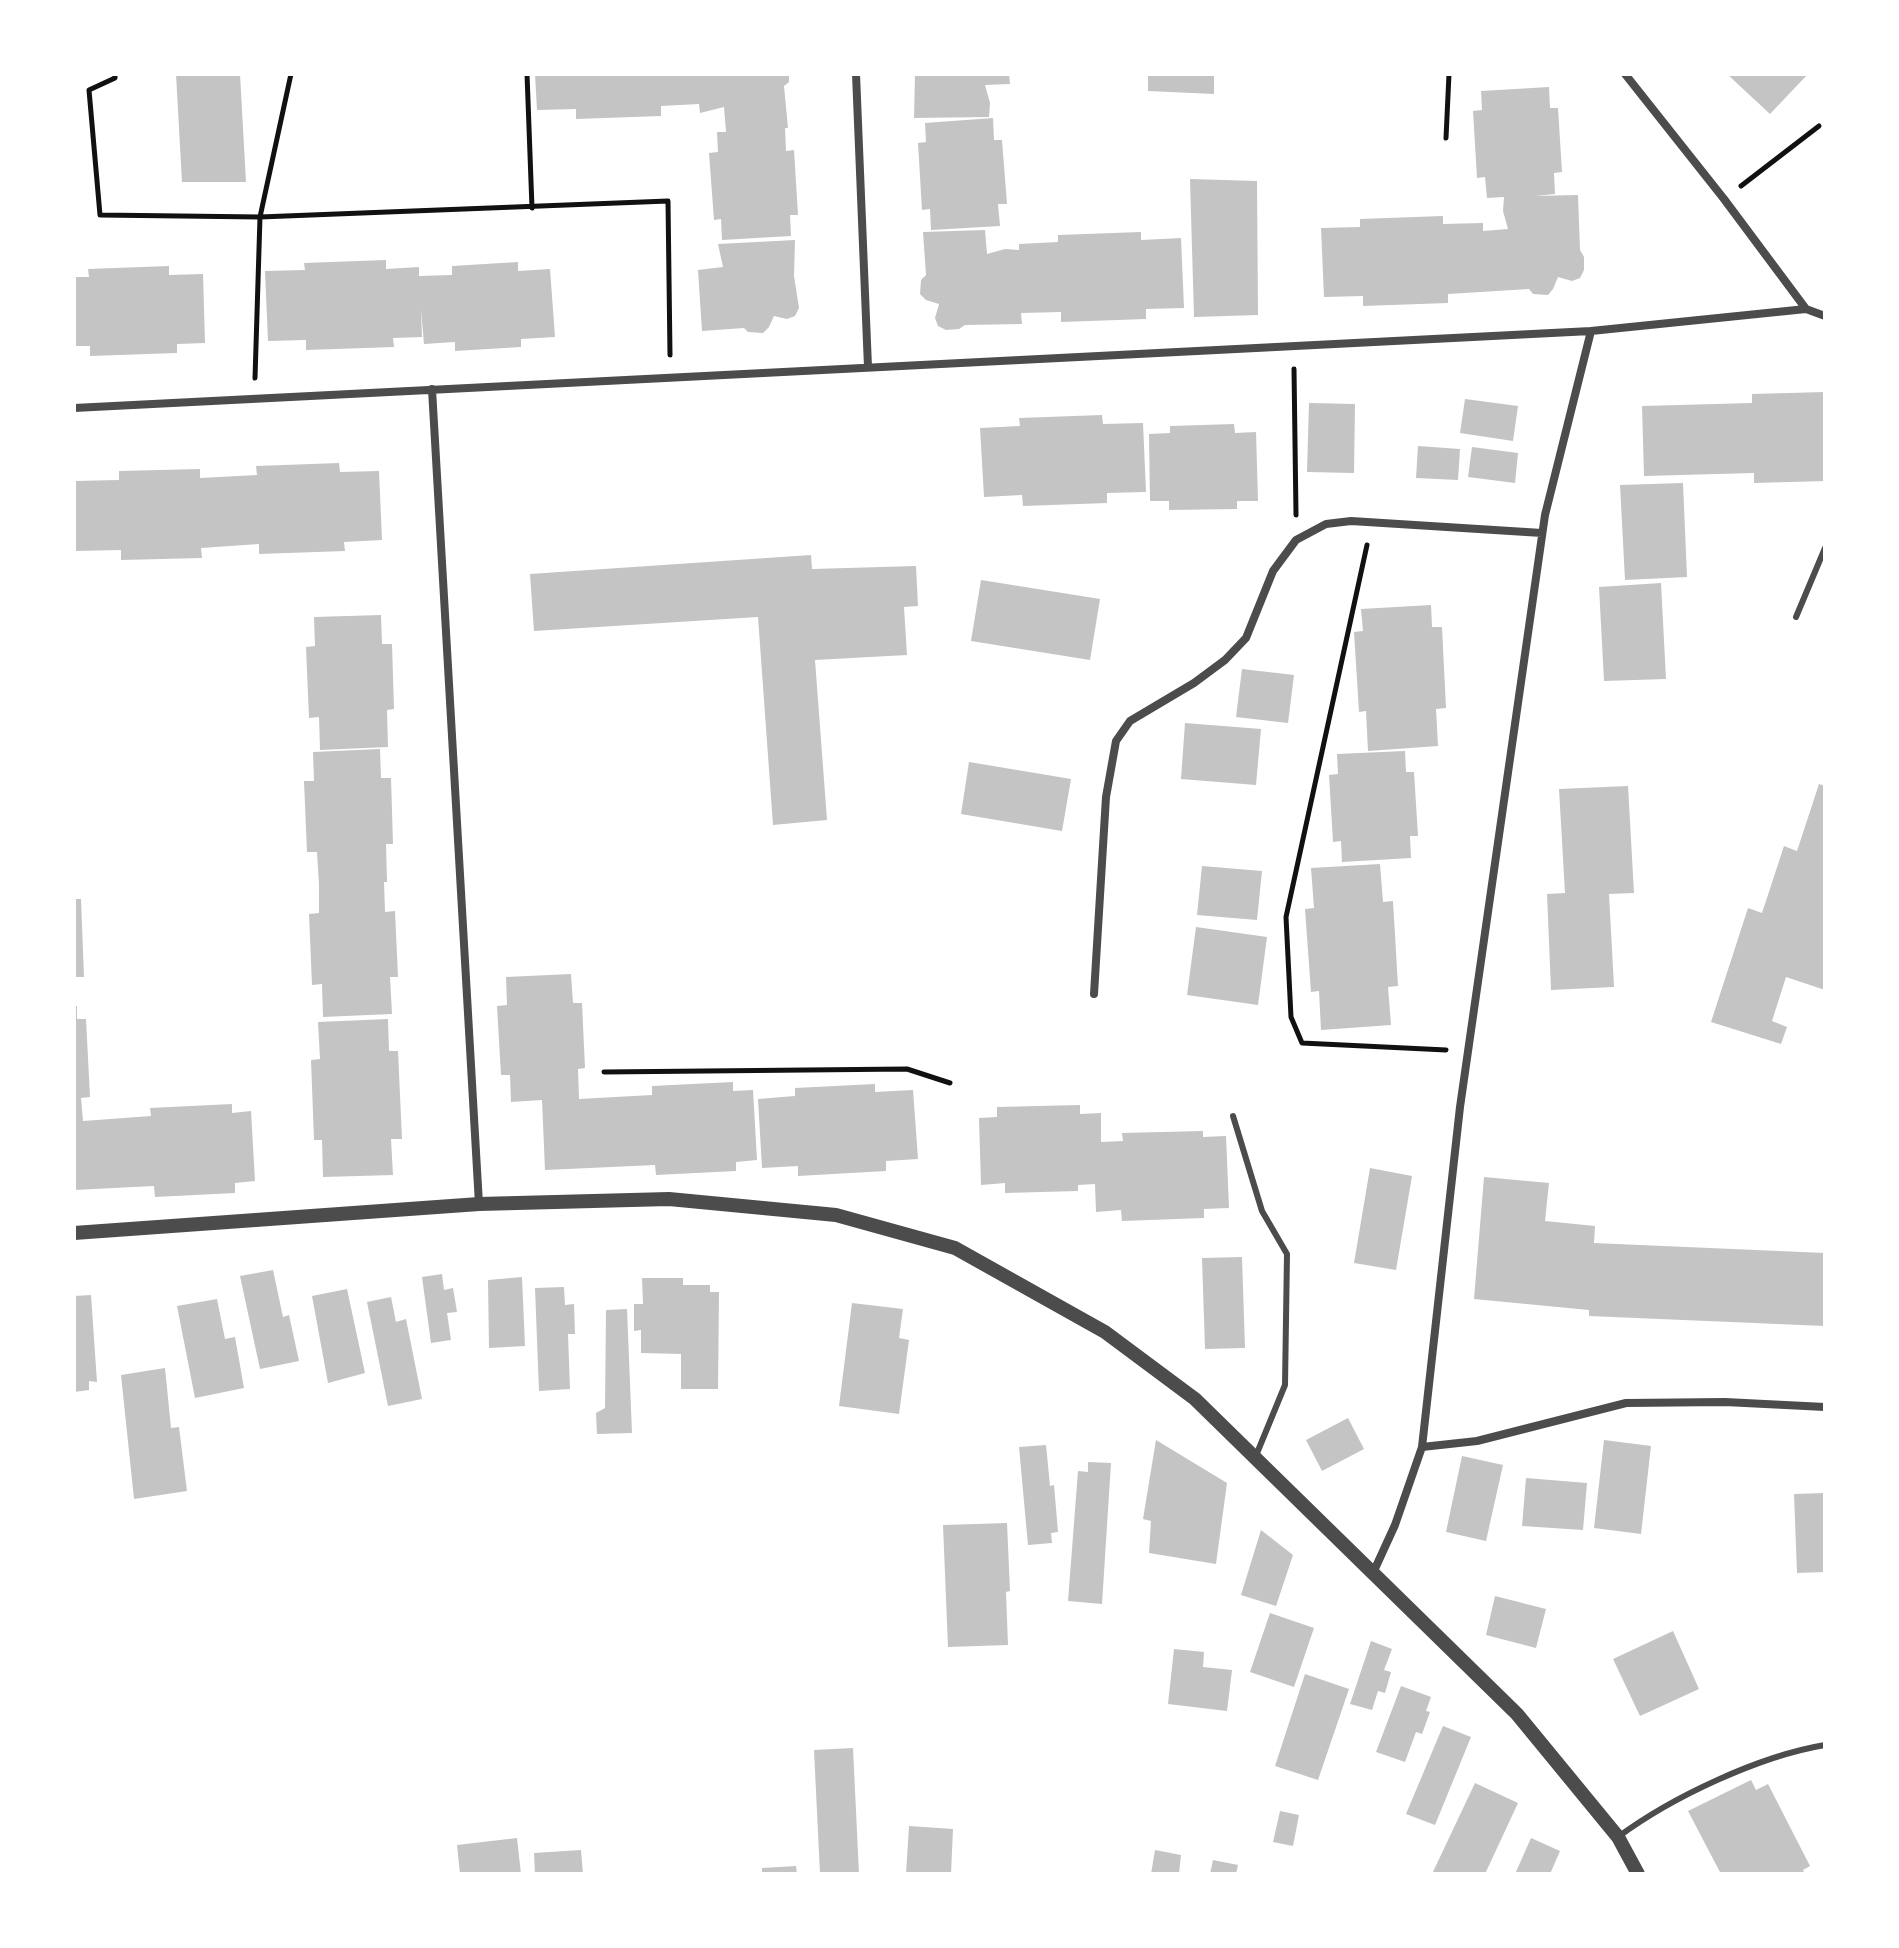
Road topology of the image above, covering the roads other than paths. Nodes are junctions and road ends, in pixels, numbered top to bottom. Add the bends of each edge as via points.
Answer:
1 (856, 74) edge
2 (1625, 74) edge
3 (1806, 309) junction
4 (1825, 316) edge
5 (1591, 331) junction
6 (868, 367) junction
7 (432, 389) junction
8 (74, 408) edge
9 (1542, 533) junction
10 (1825, 548) edge
11 (1796, 617) dead end
12 (1094, 994) dead end
13 (1233, 1116) dead end
14 (479, 1204) junction
15 (74, 1233) edge
16 (1825, 1407) edge
17 (1422, 1447) junction
18 (1255, 1458) junction
19 (1373, 1574) junction
20 (1824, 1747) edge
21 (1618, 1837) junction
22 (1638, 1874) edge

1 - 6 street
2 - 3 street
3 - 4 street
3 - 5 street
5 - 6 street
5 - 9 street
6 - 7 street
7 - 8 street
7 - 14 street
9 - 12 street via 1326,524 1296,540 1273,571 1246,638 1194,683 1130,721 1116,741 1106,797
9 - 17 street via 1467,1051
10 - 11 lane
13 - 18 lane via 1262,1211 1287,1254 1285,1385
14 - 15 street
14 - 18 street via 669,1199 836,1215 955,1248 1105,1332 1195,1399
16 - 17 street via 1626,1403 1477,1441
17 - 19 street
18 - 19 street
19 - 21 street via 1517,1714
20 - 21 lane via 1748,1766
21 - 22 street

